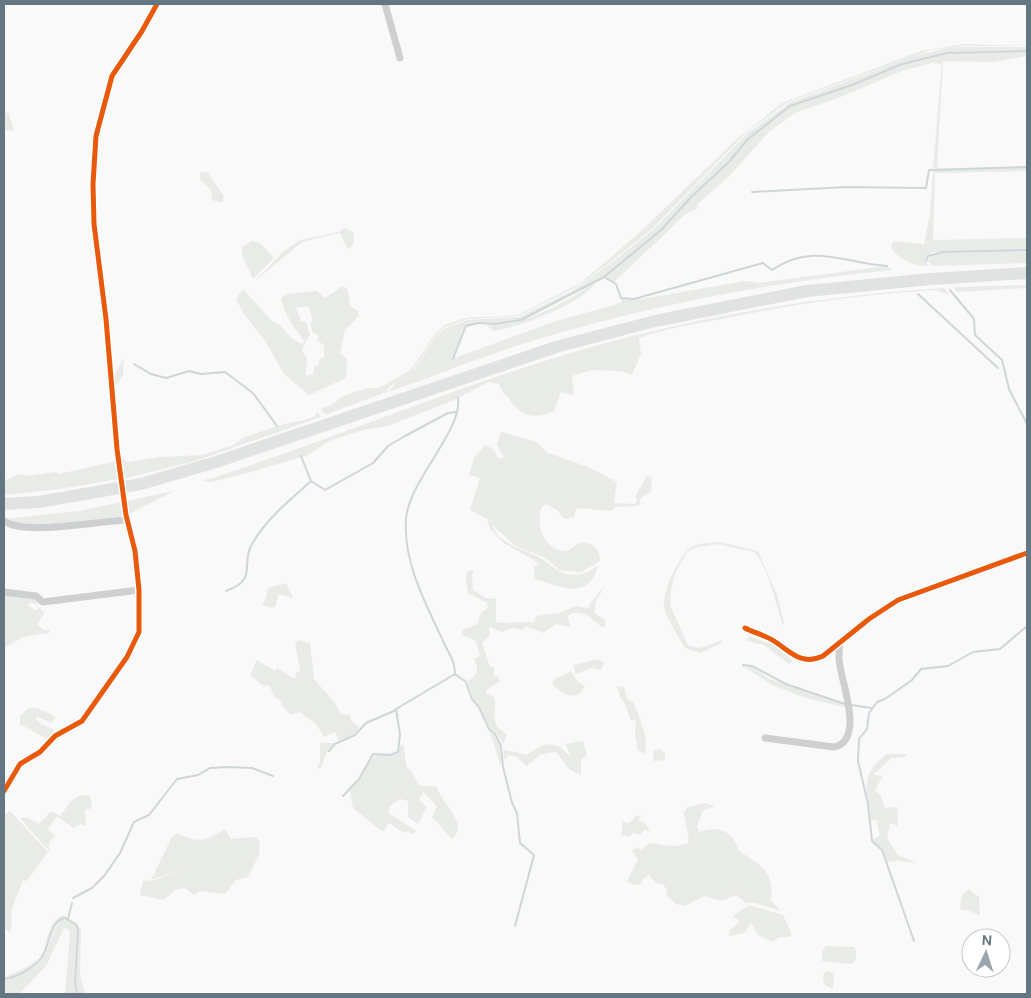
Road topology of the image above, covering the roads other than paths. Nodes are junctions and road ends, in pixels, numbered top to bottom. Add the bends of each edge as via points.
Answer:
1 (157, 4) edge
2 (385, 4) edge
3 (400, 58) dead end
4 (1027, 273) edge
5 (4, 504) edge
6 (126, 517) junction
7 (4, 521) edge
8 (1027, 554) edge
9 (139, 590) junction
10 (4, 592) edge
11 (745, 628) dead end
12 (840, 642) junction
13 (765, 738) dead end
14 (4, 791) edge

1 - 6 street via 112,76 96,136 94,164 94,224
2 - 3 street
4 - 5 highway via 807,291 654,321 556,347 216,462 141,484 38,502
6 - 7 street via 64,527 20,529
6 - 9 street via 135,551
8 - 12 street via 898,600
9 - 10 street via 43,602 36,596
9 - 14 street via 139,632 126,657 82,721 55,736 40,752 20,764
11 - 12 street via 772,640 802,660 823,656
12 - 13 street via 840,665 850,720 846,742 834,747

